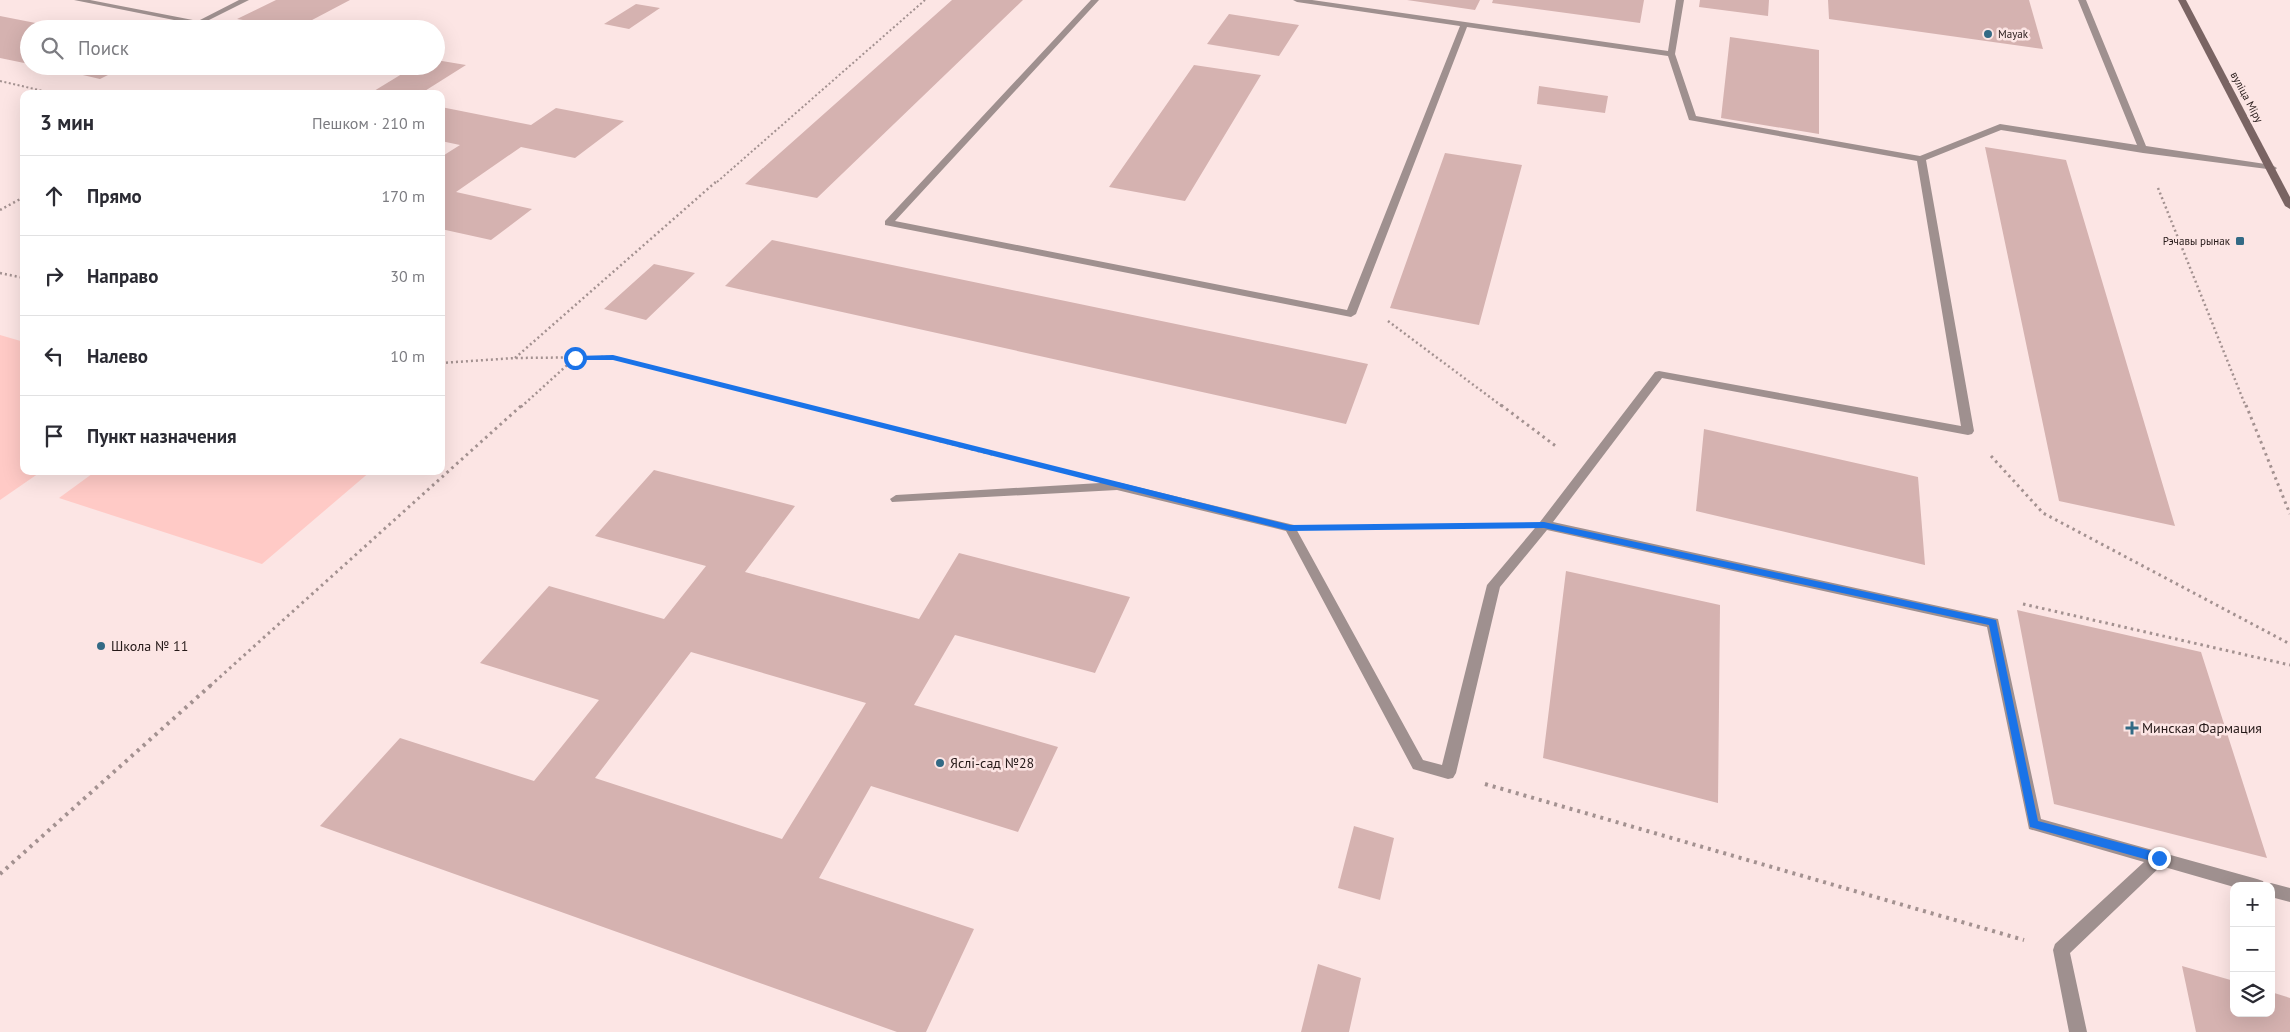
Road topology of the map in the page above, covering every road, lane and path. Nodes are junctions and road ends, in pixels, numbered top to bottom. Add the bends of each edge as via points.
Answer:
1 (78, 0) edge
2 (245, 0) edge
3 (925, 0) edge
4 (1095, 0) edge
5 (1297, 0) edge
6 (1680, 0) edge
7 (2082, 0) edge
8 (2182, 0) edge
9 (183, 20) edge
10 (205, 20) edge
11 (1464, 25) junction
12 (1671, 54) junction
13 (0, 81) edge
14 (39, 90) edge
15 (2143, 150) junction
16 (1921, 159) junction
17 (2272, 168) junction
18 (20, 199) edge
19 (2290, 206) edge
20 (0, 210) edge
21 (0, 273) edge
22 (20, 277) edge
23 (1357, 298) junction
24 (515, 358) junction
25 (575, 358) junction
26 (445, 363) edge
27 (1968, 431) junction
28 (1000, 456) dead end
29 (1586, 469) junction
30 (445, 475) edge
31 (445, 475) edge
32 (896, 499) dead end
33 (2290, 514) edge
34 (1544, 525) junction
35 (1290, 528) junction
36 (1993, 623) junction
37 (2290, 644) edge
38 (2290, 665) edge
39 (1448, 773) junction
40 (2159, 858) junction
41 (0, 874) edge
42 (2243, 882) edge
43 (2275, 891) edge
44 (2290, 895) edge
45 (2061, 950) junction
46 (2078, 1032) edge

1 - 9 lane
2 - 10 lane
3 - 24 path
4 - 23 lane via 888,223 1351,314
5 - 11 lane
6 - 12 lane
7 - 15 lane
8 - 17 main road, вуліца Міру
11 - 12 lane
11 - 23 lane
12 - 16 lane via 1692,118
13 - 14 path
15 - 16 lane via 2000,127
15 - 17 lane
15 - 33 path
16 - 27 lane
17 - 19 main road, вуліца Міру
18 - 20 path
21 - 22 path
23 - 29 path
24 - 25 path
24 - 26 path
25 - 28 path via 613,358
25 - 30 path
27 - 29 lane via 1659,374
27 - 37 path via 2043,513
29 - 34 lane
31 - 41 path
32 - 35 lane via 1116,486
34 - 35 path
34 - 36 lane
34 - 39 lane via 1494,585
35 - 39 lane via 1418,765
36 - 38 path via 1990,596
36 - 40 lane via 2034,824
39 - 45 path
40 - 42 lane
40 - 45 lane
43 - 44 lane
45 - 46 lane

